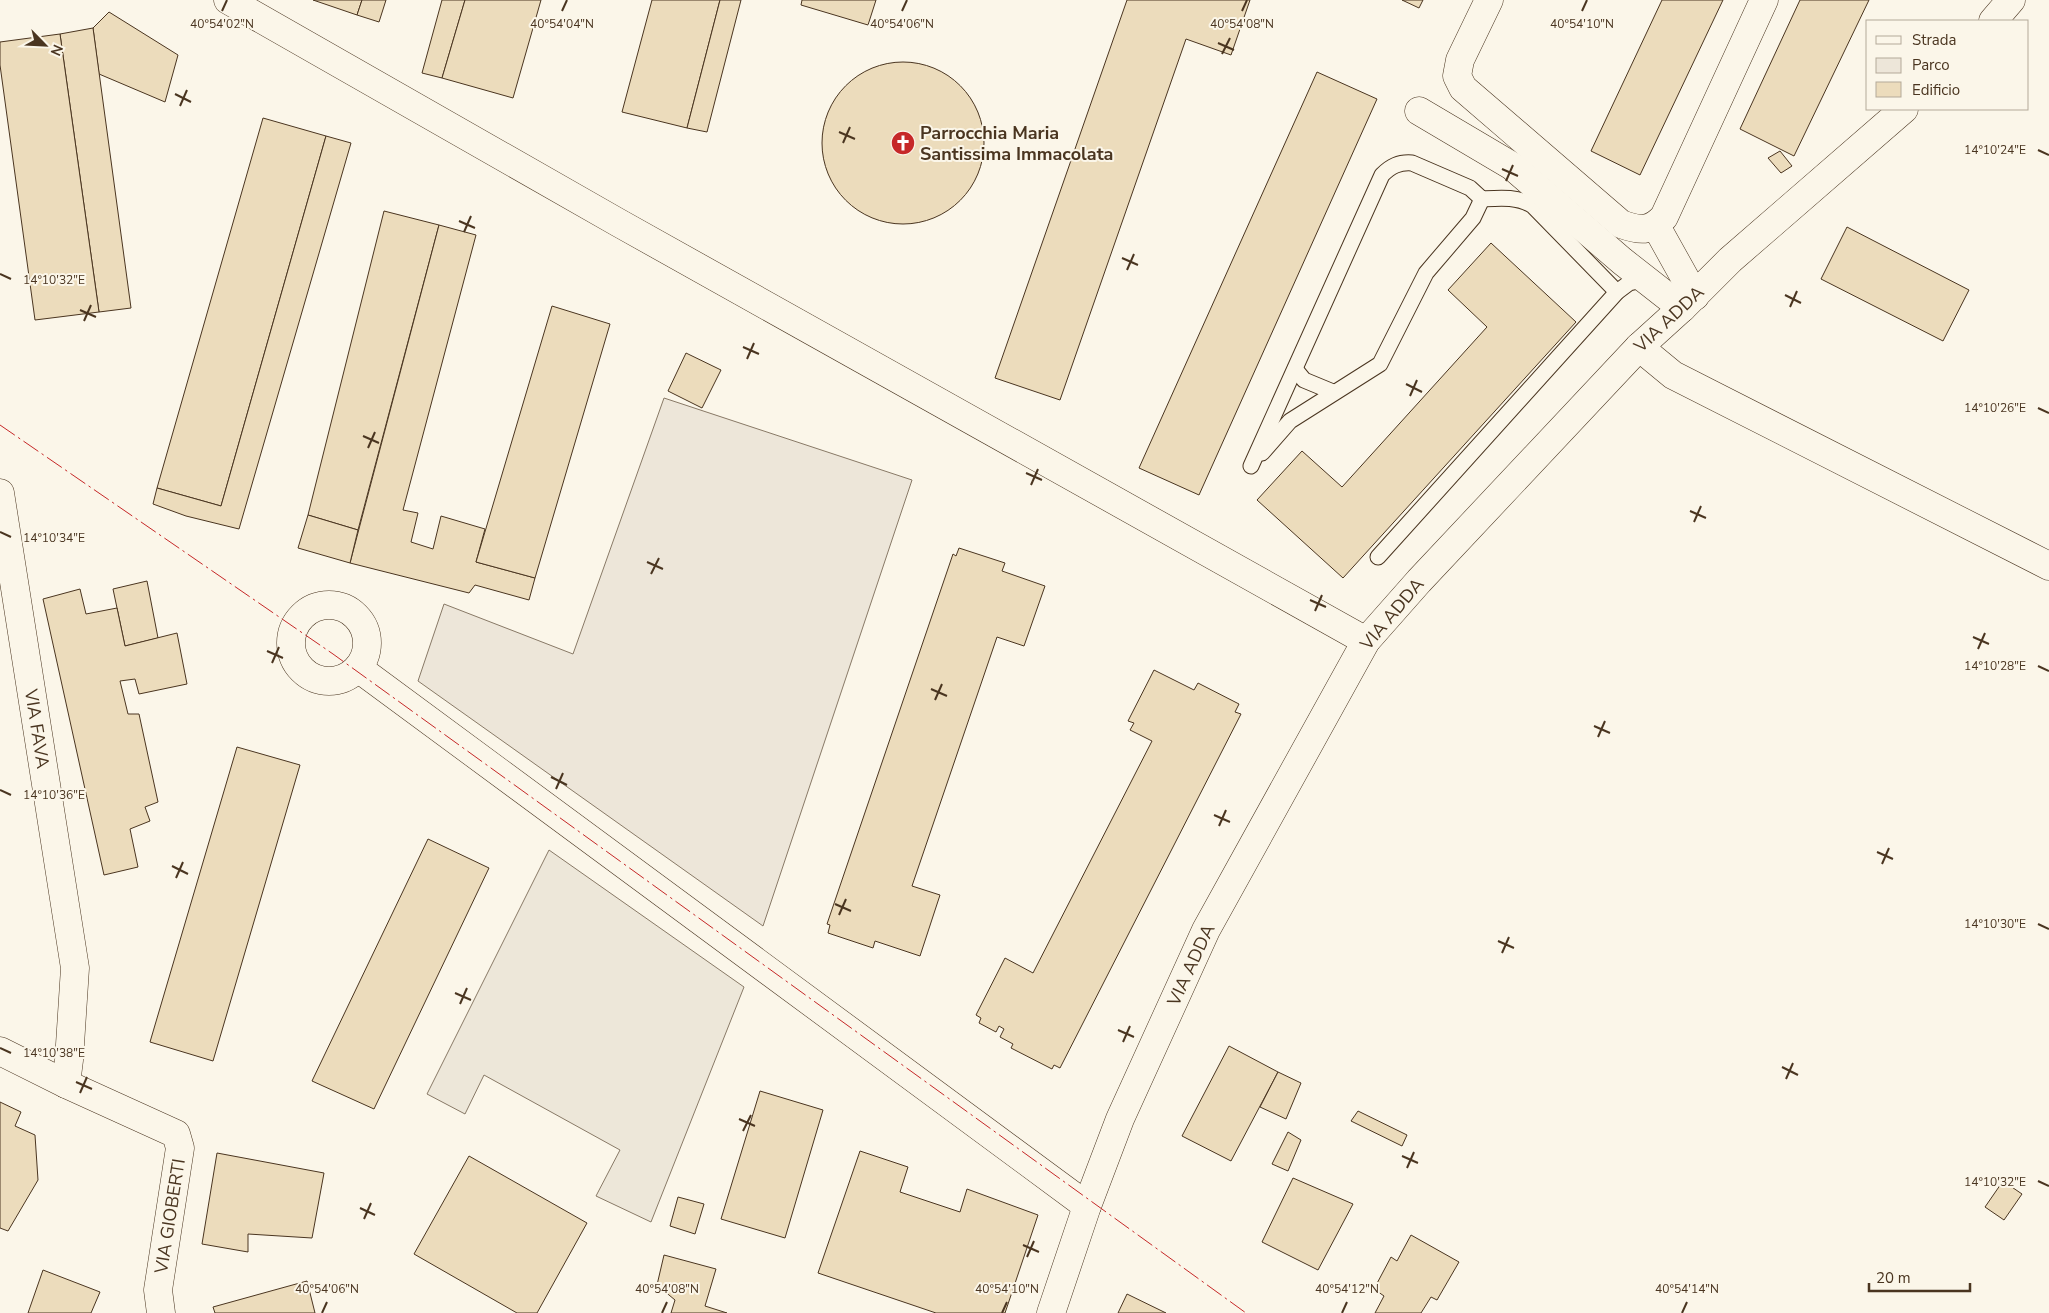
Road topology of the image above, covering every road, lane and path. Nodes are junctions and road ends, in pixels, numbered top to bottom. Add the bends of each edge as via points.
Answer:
1 (228, 0) edge
2 (1489, 0) edge
3 (1764, 0) edge
4 (2011, 0) edge
5 (1994, 20) edge
6 (1903, 110) edge
7 (1418, 111) dead end
8 (1482, 199) junction
9 (1656, 226) junction
10 (1646, 279) junction
11 (1617, 292) junction
12 (1689, 302) junction
13 (1639, 346) junction
14 (1295, 369) junction
15 (1333, 392) junction
16 (0, 493) edge
17 (1378, 557) dead end
18 (2049, 566) edge
19 (1366, 641) junction
20 (358, 668) dead end
21 (0, 1051) edge
22 (66, 1084) junction
23 (1087, 1206) junction
24 (161, 1313) edge
25 (1050, 1313) edge

1 - 19 street via 627,228
2 - 9 street via 1460,60 1457,76 1463,88 1621,224 1648,229
3 - 9 street via 1664,217
4 - 5 street
6 - 12 street, VIA ADDA via 1730,260
7 - 10 street via 1512,166
8 - 11 lane via 1524,200 1533,206
8 - 14 lane via 1470,188 1412,162 1402,162 1389,168 1382,175
8 - 15 lane via 1472,218 1426,273 1380,364
9 - 12 street
10 - 11 lane via 1629,283
10 - 12 street
11 - 17 lane
12 - 13 street, VIA ADDA
13 - 18 street via 1672,375
13 - 19 street, VIA ADDA
14 - 15 lane via 1304,380
14 - 15 lane via 1251,466 1290,421
16 - 22 street, VIA FAVA via 75,968
19 - 23 street, VIA ADDA via 1206,930 1120,1119
20 - 23 street
21 - 22 street, VIA GIOBERTI
22 - 24 street, VIA GIOBERTI via 176,1134 180,1148 158,1290
23 - 25 street, VIA ADDA

